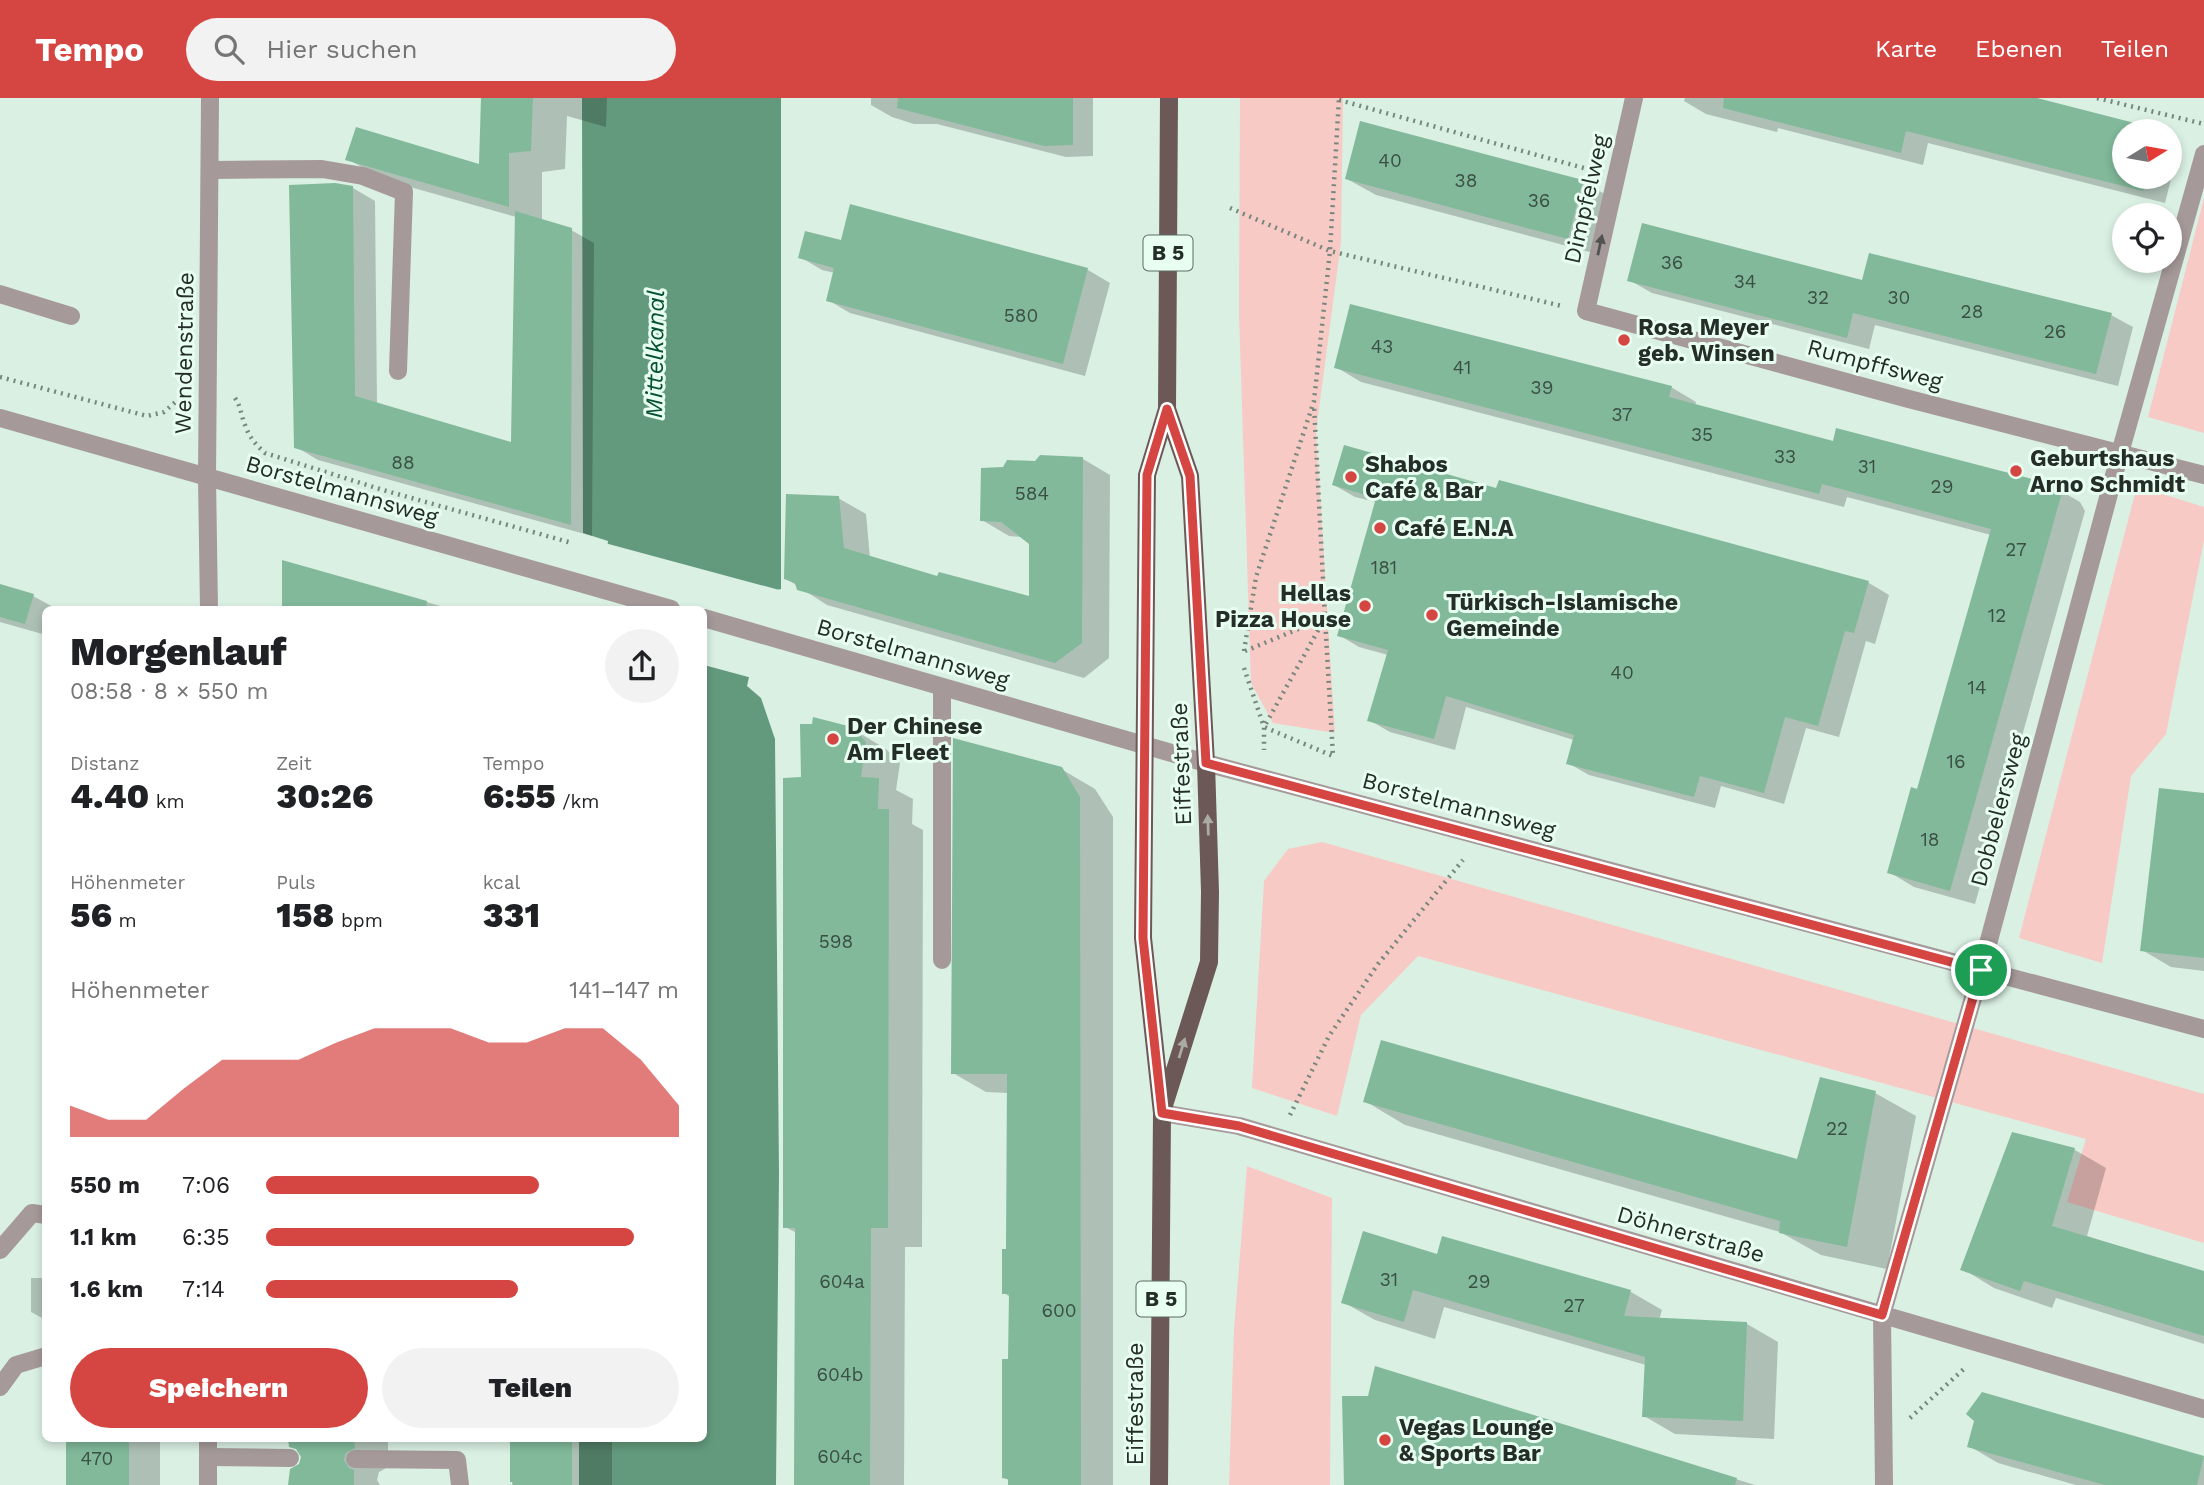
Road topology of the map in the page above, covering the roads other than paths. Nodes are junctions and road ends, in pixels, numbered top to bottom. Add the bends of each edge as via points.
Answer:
1 (210, 98) edge
2 (1169, 98) edge
3 (1634, 98) edge
4 (2204, 154) edge
5 (211, 170) junction
6 (0, 294) edge
7 (1586, 312) joint
8 (71, 316) dead end
9 (398, 371) dead end
10 (1167, 409) junction
11 (0, 418) edge
12 (2120, 453) junction
13 (2204, 475) edge
14 (207, 477) junction
15 (209, 606) edge
16 (661, 606) edge
17 (707, 619) edge
18 (942, 688) junction
19 (1145, 745) junction
20 (1206, 763) junction
21 (942, 960) dead end
22 (1981, 970) junction
23 (2204, 1029) edge
24 (1162, 1113) junction
25 (42, 1214) edge
26 (0, 1250) edge
27 (1882, 1315) junction
28 (42, 1357) edge
29 (0, 1387) edge
30 (2204, 1409) edge
31 (208, 1442) edge
32 (208, 1457) junction
33 (290, 1458) dead end
34 (355, 1459) dead end
35 (208, 1485) edge
36 (460, 1485) edge
37 (1159, 1485) edge
38 (1884, 1485) edge

1 - 5 street, Wendenstraße
2 - 10 main road, Eiffestraße / B 5
7 -> 3 street, Dimpfelweg
4 - 12 street, Dobbelersweg
5 - 9 street via 322,169 363,176 404,192
5 - 14 street, Wendenstraße
6 - 8 street
7 - 12 street, Rumpffsweg
10 - 19 main road, Eiffestraße / B 5 via 1147,475
10 - 20 main road, Eiffestraße / B 5 via 1190,476
11 - 14 street, Borstelmannsweg
12 - 13 street, Rumpffsweg
12 - 22 street, Dobbelersweg
14 - 15 street, Wendenstraße
14 - 16 street, Borstelmannsweg
17 - 18 street, Borstelmannsweg
18 - 19 street, Borstelmannsweg
18 - 21 street
19 - 20 street, Borstelmannsweg
19 - 24 main road, Eiffestraße / B 5 via 1143,938
20 - 22 street, Borstelmannsweg
24 -> 20 main road, Eiffestraße / B 5 via 1209,962
22 - 23 street, Borstelmannsweg
22 - 27 street, Dobbelersweg
24 - 27 street, Döhnerstraße via 1239,1126
24 - 37 main road, Eiffestraße / B 5
25 - 26 street via 32,1213
27 - 30 street, Döhnerstraße
27 - 38 street, Dobbelersweg
28 - 29 street via 16,1365
31 - 32 street
32 - 33 street
32 - 35 street
34 - 36 street via 457,1460

